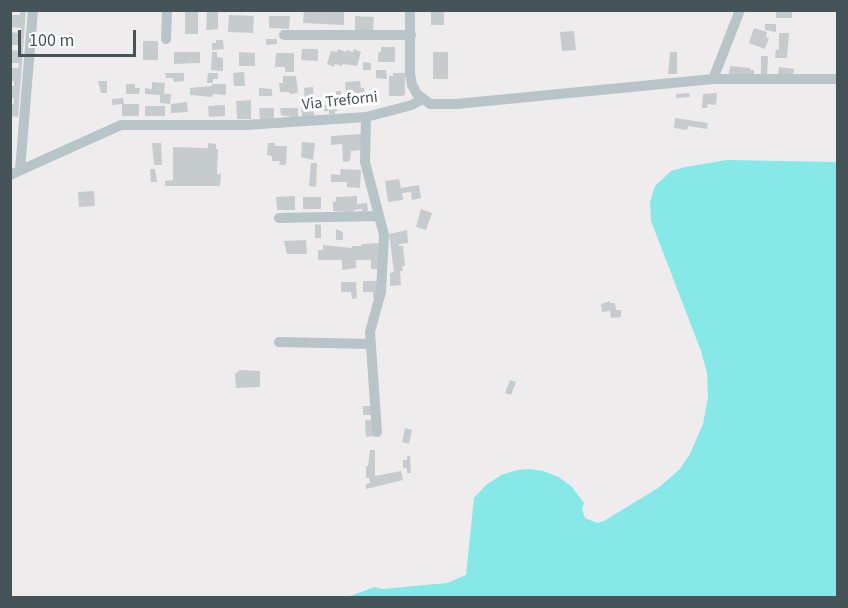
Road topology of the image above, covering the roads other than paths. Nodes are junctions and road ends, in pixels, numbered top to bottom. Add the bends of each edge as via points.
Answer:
1 (33, 10) edge
2 (167, 10) edge
3 (410, 10) edge
4 (740, 10) edge
5 (284, 35) dead end
6 (411, 35) junction
7 (166, 39) dead end
8 (713, 79) junction
9 (837, 79) edge
10 (422, 99) junction
11 (366, 117) junction
12 (15, 173) edge
13 (379, 216) junction
14 (279, 218) dead end
15 (370, 338) junction
16 (279, 342) dead end
17 (377, 432) dead end

1 - 12 street
2 - 7 street
3 - 6 street
4 - 8 street
5 - 6 street
6 - 10 street via 410,74 414,90
8 - 9 street
8 - 10 street via 456,104 430,104
10 - 11 street, Via Treforni
11 - 12 street, Via Treforni via 246,125 121,125
11 - 13 street via 365,162
13 - 14 street
13 - 15 street via 384,235 383,270
15 - 16 street
15 - 17 street

